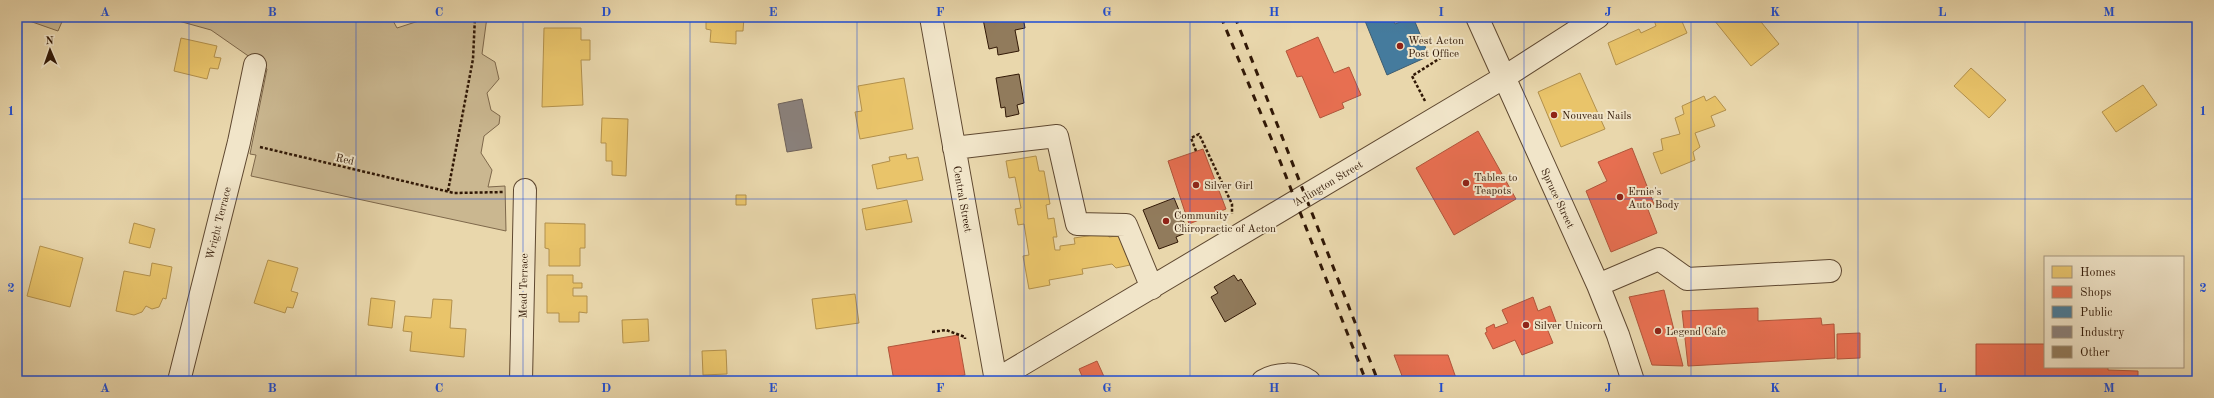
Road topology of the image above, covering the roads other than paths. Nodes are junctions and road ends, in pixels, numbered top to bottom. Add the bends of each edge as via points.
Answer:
1 (931, 17) edge
2 (1477, 17) edge
3 (1598, 17) edge
4 (255, 65) dead end
5 (1503, 78) junction
6 (954, 148) junction
7 (525, 190) road end
8 (1830, 271) dead end
9 (1598, 285) junction
10 (1152, 288) junction
11 (179, 381) edge
12 (521, 381) edge
13 (995, 381) edge
14 (1263, 381) edge
15 (1308, 381) edge
16 (1633, 381) edge

1 - 6 street, Central Street
2 - 5 street, Spruce Street
3 - 5 street, Arlington Street
4 - 11 street, Wright Terrace
5 - 9 street, Spruce Street
5 - 10 street, Arlington Street
6 - 10 street via 1057,136 1077,224 1126,225
6 - 13 street, Central Street
7 - 12 street, Mead Terrace
8 - 9 street via 1687,279 1659,259
9 - 16 street, Spruce Street
10 - 13 street, Arlington Street
14 - 15 street via 1272,376 1300,375

